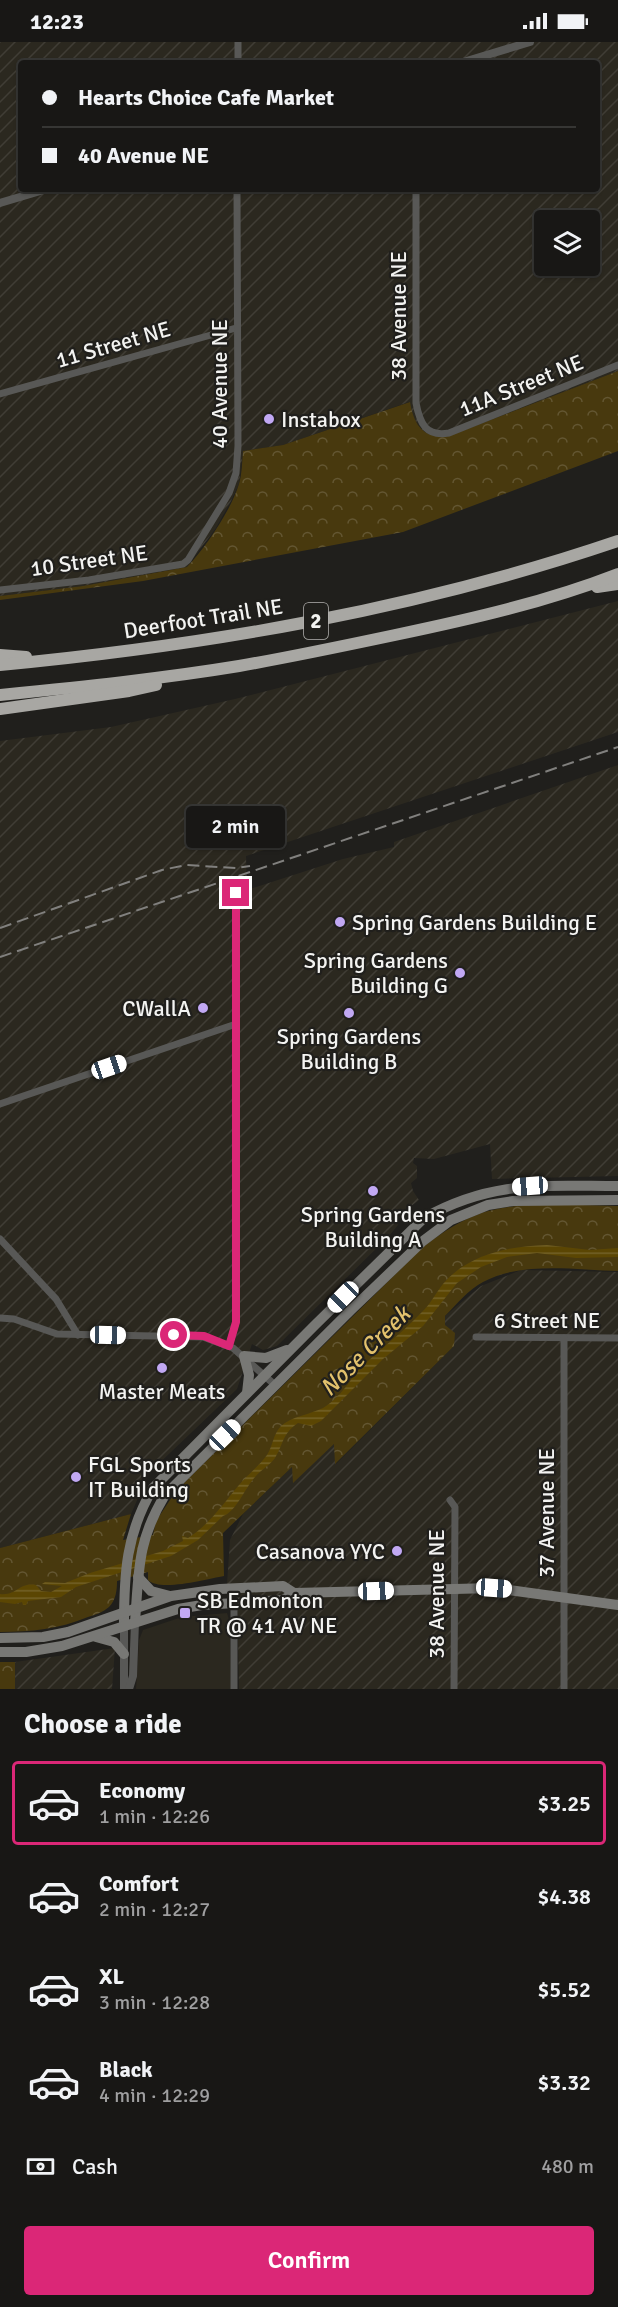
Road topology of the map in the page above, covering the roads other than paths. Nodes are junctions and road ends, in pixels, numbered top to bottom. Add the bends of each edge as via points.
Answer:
1 (238, 42) edge
2 (530, 42) edge
3 (238, 60) edge
4 (470, 60) edge
5 (37, 192) edge
6 (237, 192) edge
7 (416, 192) edge
8 (0, 203) edge
9 (236, 328) junction
10 (618, 366) edge
11 (0, 394) edge
12 (437, 435) joint
13 (618, 531) edge
14 (618, 541) edge
15 (570, 557) junction
16 (183, 564) joint
17 (618, 574) edge
18 (618, 584) edge
19 (0, 590) edge
20 (575, 590) junction
21 (0, 655) edge
22 (57, 660) junction
23 (0, 665) edge
24 (238, 666) junction
25 (0, 695) edge
26 (0, 709) edge
27 (236, 893) dead end
28 (236, 1024) junction
29 (0, 1104) edge
30 (618, 1186) edge
31 (618, 1200) edge
32 (0, 1239) edge
33 (0, 1318) edge
34 (78, 1335) junction
35 (476, 1337) dead end
36 (564, 1338) junction
37 (618, 1338) edge
38 (295, 1345) junction
39 (229, 1346) junction
40 (244, 1356) junction
41 (266, 1376) junction
42 (275, 1385) junction
43 (247, 1394) junction
44 (450, 1500) dead end
45 (138, 1577) junction
46 (454, 1588) junction
47 (294, 1593) junction
48 (171, 1596) junction
49 (564, 1597) junction
50 (234, 1604) junction
51 (618, 1605) edge
52 (136, 1607) junction
53 (124, 1612) junction
54 (130, 1624) junction
55 (96, 1637) junction
56 (0, 1638) edge
57 (0, 1652) edge
58 (124, 1654) junction
59 (127, 1689) edge
60 (234, 1689) edge
61 (454, 1689) edge
62 (564, 1689) edge

1 - 3 street
2 - 4 street
5 - 8 street
6 - 9 street, 40 Avenue NE
7 - 12 street, 38 Avenue NE via 416,404 419,419
9 - 11 street, 11 Street NE
9 - 16 street, 40 Avenue NE via 236,472 230,493
10 - 12 street, 11A Street NE
13 - 15 highway
14 - 15 highway, Deerfoot Trail NE / 2
15 - 22 highway, Deerfoot Trail NE / 2 via 412,601 272,630
16 - 19 street, 10 Street NE
17 - 20 highway, 2
18 - 20 highway
20 - 24 highway, 2 via 476,617
21 - 22 highway
22 - 23 highway, Deerfoot Trail NE / 2
24 - 25 highway, 2
24 - 26 highway via 129,691
27 - 28 street
28 - 29 street
28 - 39 street via 236,1322
30 - 38 main road via 506,1188 444,1207 424,1218
31 - 42 main road via 513,1201 488,1205 451,1220 423,1241
32 - 34 street via 56,1299
33 - 34 street via 19,1320 54,1333
34 - 39 street via 192,1335
35 - 36 street, 6 Street NE
36 - 37 street, 6 Street NE
36 - 49 street, 37 Avenue NE
38 - 40 main road via 266,1358
38 - 41 main road
39 - 40 street
40 - 41 street
40 - 43 main road via 249,1375
41 - 42 street
41 - 43 main road
42 - 45 main road via 165,1495 142,1545
43 - 53 main road via 153,1488 127,1551
44 - 46 street, 38 Avenue NE via 455,1507
45 - 48 main road via 151,1591
45 - 52 main road
46 - 47 main road
46 - 49 main road
46 - 61 street, 38 Avenue NE
47 - 48 main road via 283,1586
47 - 50 main road via 283,1600
48 - 52 main road
49 - 51 main road
49 - 62 street, 37 Avenue NE
50 - 54 main road via 178,1609
50 - 60 street
52 - 53 main road
52 - 54 main road
53 - 54 main road
53 - 56 main road via 68,1632
54 - 55 main road
54 - 58 street
54 - 59 street via 134,1676
55 - 57 main road via 63,1647
55 - 58 main road via 114,1642
58 - 59 street

